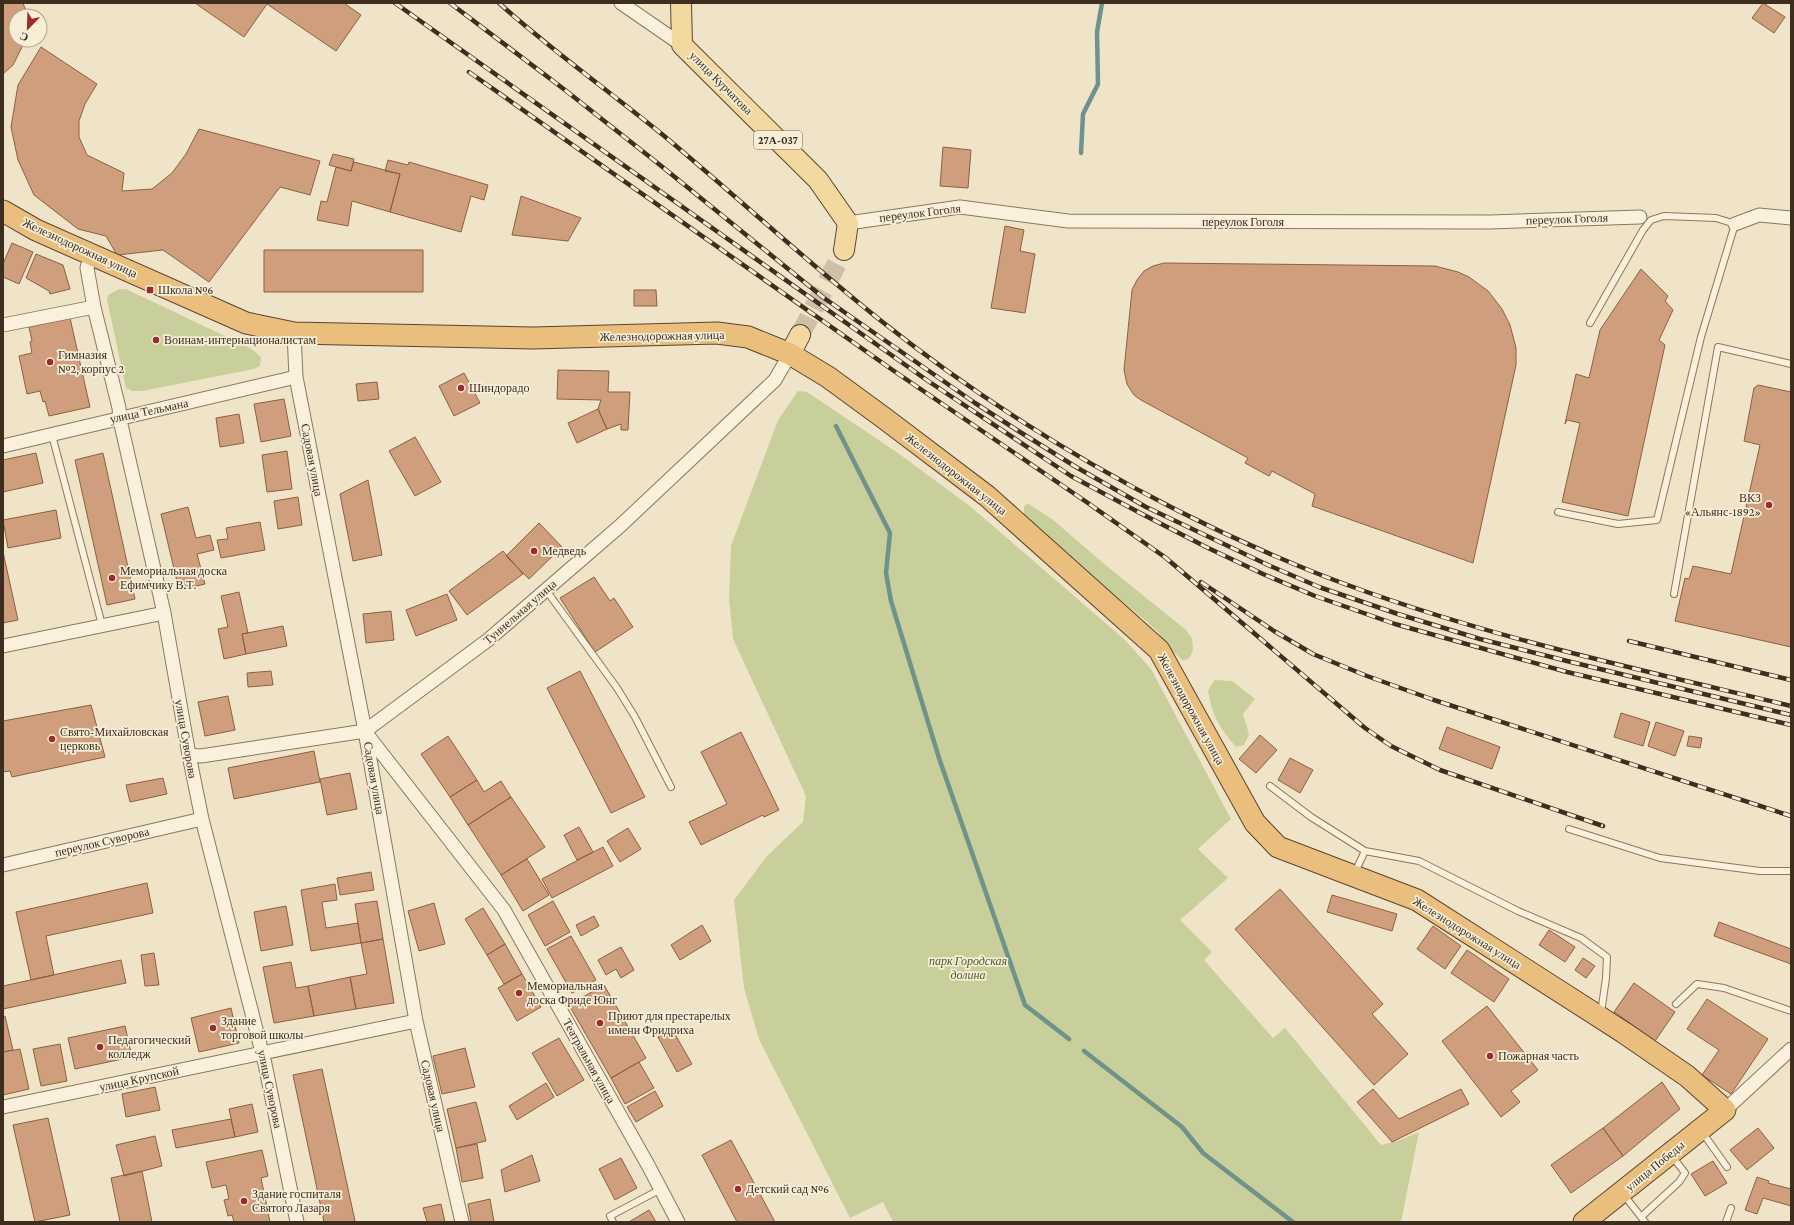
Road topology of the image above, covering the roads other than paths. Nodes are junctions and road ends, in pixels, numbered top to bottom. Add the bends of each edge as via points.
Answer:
1 (621, 3) edge
2 (681, 3) edge
3 (682, 45) junction
4 (3, 211) edge
5 (1640, 217) dead end
6 (1791, 218) edge
7 (848, 223) junction
8 (1735, 224) junction
9 (844, 250) tunnel mouth
10 (90, 255) junction
11 (94, 307) junction
12 (1590, 322) dead end
13 (3, 325) edge
14 (294, 333) junction
15 (800, 335) tunnel mouth
16 (790, 354) junction
17 (1791, 364) edge
18 (296, 377) junction
19 (120, 420) junction
20 (52, 435) junction
21 (3, 446) edge
22 (1558, 512) dead end
23 (546, 590) junction
24 (1674, 594) dead end
25 (164, 613) junction
26 (102, 625) junction
27 (3, 646) edge
28 (365, 731) junction
29 (189, 755) junction
30 (1270, 786) dead end
31 (671, 787) dead end
32 (202, 819) junction
33 (1569, 829) dead end
34 (1365, 851) junction
35 (3, 865) edge
36 (1791, 871) edge
37 (1354, 876) junction
38 (1676, 1004) dead end
39 (1791, 1011) edge
40 (1600, 1017) junction
41 (416, 1021) junction
42 (1791, 1049) edge
43 (262, 1053) junction
44 (3, 1107) edge
45 (1725, 1110) junction
46 (1700, 1129) junction
47 (1670, 1154) junction
48 (1727, 1167) dead end
49 (661, 1189) junction
50 (1622, 1192) junction
51 (1731, 1208) dead end
52 (1643, 1219) edge
53 (297, 1222) edge
54 (462, 1222) edge
55 (613, 1222) edge
56 (678, 1222) edge
57 (1584, 1222) edge
58 (1726, 1222) edge

1 - 3 street
2 - 3 main road, улица Курчатова
3 - 7 main road, улица Курчатова / 27А-037 via 818,180
4 - 10 highway, Железнодорожная улица via 36,230
5 - 7 street, переулок Гоголя via 1490,222 1068,221 960,207
6 - 8 street via 1759,215
7 - 9 main road
8 - 12 lane via 1716,218 1664,216 1651,220
8 - 22 lane via 1701,337 1657,520 1618,524
10 - 11 street, улица Суворова via 87,268
10 - 14 highway, Железнодорожная улица via 246,323
11 - 13 street
11 - 19 street, улица Суворова
14 - 16 highway, Железнодорожная улица via 533,338 717,333 748,337
14 - 18 street, Садовая улица
15 - 16 main road
16 - 23 street, Туннельная улица via 775,380 620,526
16 - 37 highway, Железнодорожная улица via 828,377 987,496 1158,650 1254,823 1278,847
17 - 24 lane via 1718,347
18 - 19 street, улица Тельмана
18 - 28 street, Садовая улица
19 - 20 street, улица Тельмана via 104,421
19 - 25 street, улица Суворова
20 - 21 street, улица Тельмана
20 - 26 lane
23 - 28 street, Туннельная улица via 488,640
23 - 31 lane via 617,688
25 - 26 street
25 - 29 street, улица Суворова
26 - 27 street
28 - 29 street, Туннельная улица via 201,756
28 - 41 street, Садовая улица
28 - 49 street, Театральная улица via 504,910
29 - 32 street, улица Суворова
30 - 34 lane
32 - 35 street, переулок Суворова
32 - 43 street, улица Суворова
33 - 36 lane via 1660,858 1760,871
34 - 37 lane
34 - 40 lane via 1420,861 1518,911 1581,938 1607,957
37 - 40 highway, Железнодорожная улица via 1417,900
38 - 39 lane via 1697,984 1724,988
40 - 45 highway, Железнодорожная улица via 1687,1076
41 - 43 street, улица Крупской
41 - 54 street, Садовая улица
42 - 45 street
43 - 44 street, улица Крупской
43 - 53 street, улица Суворова
45 - 46 highway, улица Победы
46 - 47 highway, улица Победы
46 - 48 lane
47 - 50 highway, улица Победы
47 - 52 lane via 1684,1173 1679,1182
49 - 55 lane via 610,1216
49 - 56 street, Театральная улица
50 - 52 lane
50 - 57 highway, улица Победы
51 - 58 lane

